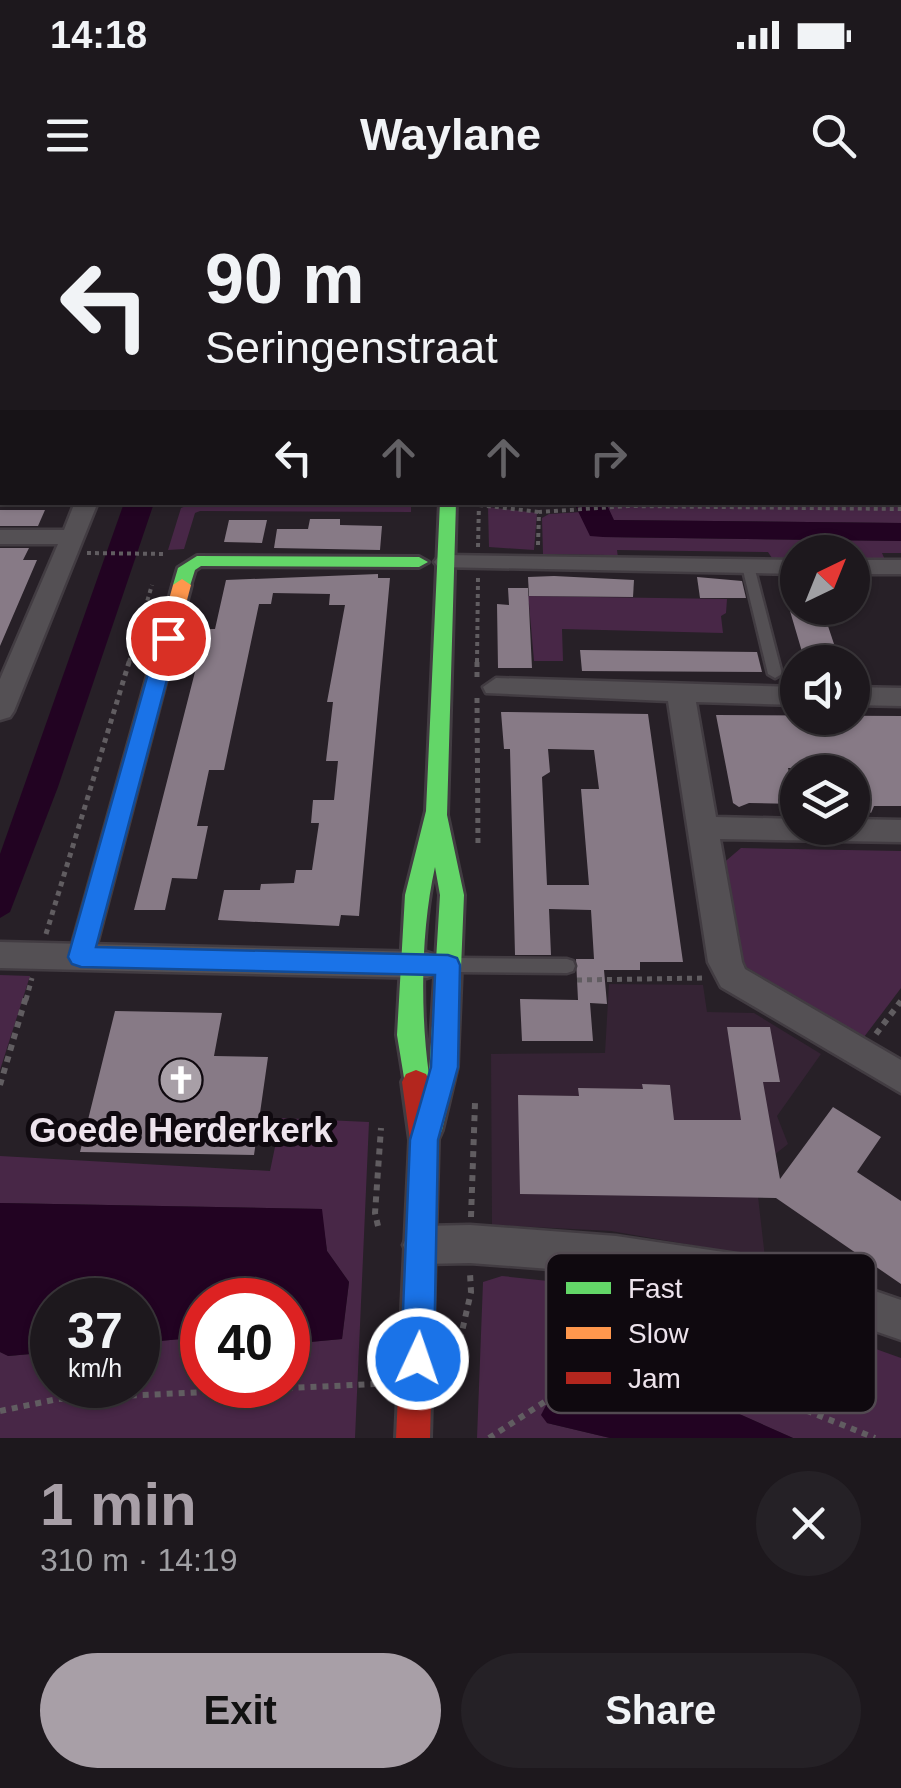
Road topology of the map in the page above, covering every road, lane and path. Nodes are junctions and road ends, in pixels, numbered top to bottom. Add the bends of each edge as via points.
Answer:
1 (86, 505) edge
2 (448, 505) edge
3 (480, 505) edge
4 (487, 505) edge
5 (618, 505) edge
6 (683, 505) edge
7 (901, 509) edge
8 (539, 512) junction
9 (0, 537) edge
10 (73, 538) junction
11 (479, 538) dead end
12 (99, 554) dead end
13 (419, 562) dead end
14 (446, 562) junction
15 (538, 563) junction
16 (748, 566) junction
17 (780, 567) edge
18 (870, 567) edge
19 (901, 567) edge
20 (775, 674) dead end
21 (496, 688) dead end
22 (681, 695) junction
23 (780, 696) edge
24 (870, 696) edge
25 (901, 696) edge
26 (0, 711) edge
27 (436, 811) junction
28 (706, 828) junction
29 (901, 831) edge
30 (0, 955) edge
31 (39, 956) junction
32 (81, 957) junction
33 (413, 964) junction
34 (448, 965) junction
35 (566, 973) joint
36 (733, 978) junction
37 (901, 1001) edge
38 (861, 1054) junction
39 (901, 1078) edge
40 (0, 1085) edge
41 (424, 1140) junction
42 (423, 1246) junction
43 (598, 1253) edge
44 (876, 1311) edge
45 (901, 1320) edge
46 (377, 1384) dead end
47 (546, 1401) edge
48 (0, 1411) edge
49 (813, 1413) edge
50 (414, 1438) edge
51 (489, 1438) edge
52 (875, 1438) edge

1 - 10 street
2 - 14 street
3 - 11 path
4 - 8 path
5 - 8 path
6 - 7 path
8 - 15 path
9 - 10 street
10 - 26 street
12 - 31 path via 162,554
13 - 32 street via 216,561 187,568
14 - 15 street
14 - 27 street
15 - 16 street
16 - 17 street
16 - 20 lane
18 - 19 street
21 - 22 street
22 - 23 street
22 - 28 street
24 - 25 street
27 - 33 street via 420,881
27 - 34 street via 452,895
28 - 29 street
28 - 36 street via 724,962
30 - 31 street
31 - 32 street
31 - 40 path
32 - 33 street
33 - 34 street
33 - 41 street via 410,1035
34 - 35 lane
34 - 41 street via 444,1067
35 - 36 path
36 - 38 street
37 - 38 path
38 - 39 street
41 - 42 street
42 - 43 street
42 - 50 street
44 - 45 street
46 - 48 path via 58,1399
47 - 51 path
49 - 52 path

